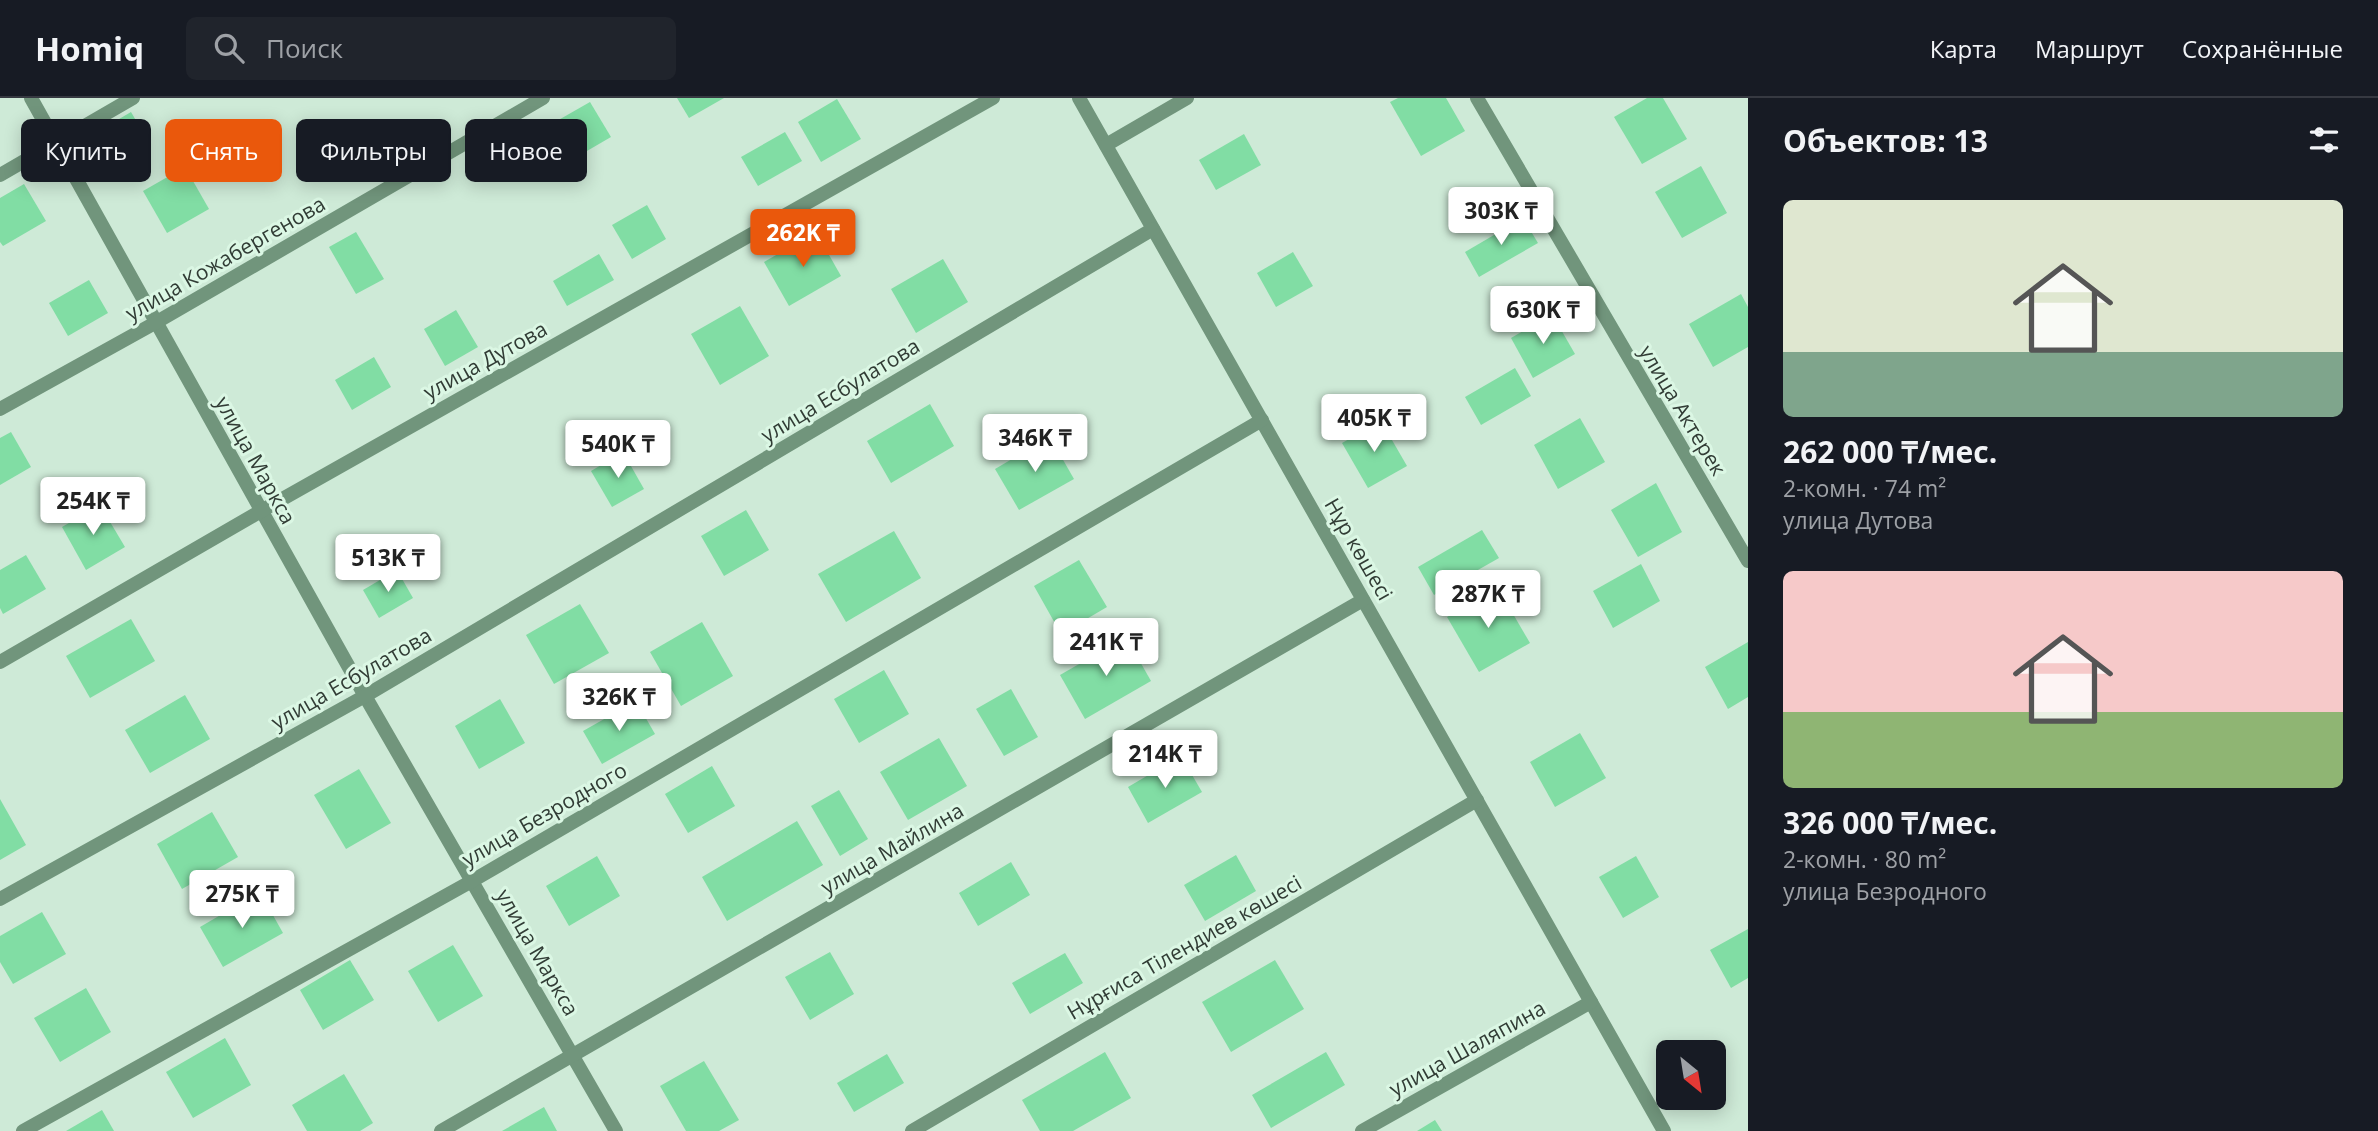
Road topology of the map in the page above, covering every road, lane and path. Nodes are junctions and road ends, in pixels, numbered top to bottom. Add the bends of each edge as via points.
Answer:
1 (31, 98) edge
2 (133, 98) edge
3 (543, 98) edge
4 (993, 98) edge
5 (1079, 98) edge
6 (1187, 98) edge
7 (1477, 98) edge
8 (43, 119) edge
9 (97, 119) edge
10 (1106, 145) junction
11 (21, 163) edge
12 (0, 175) edge
13 (77, 182) edge
14 (1153, 229) junction
15 (155, 323) junction
16 (0, 410) edge
17 (1262, 420) junction
18 (261, 511) junction
19 (1748, 561) edge
20 (1363, 600) junction
21 (0, 662) edge
22 (365, 696) junction
23 (1477, 800) junction
24 (472, 881) junction
25 (0, 899) edge
26 (1591, 1002) junction
27 (574, 1056) junction
28 (23, 1131) edge
29 (441, 1131) edge
30 (616, 1131) edge
31 (912, 1131) edge
32 (1363, 1131) edge
33 (1664, 1131) edge

1 - 8 street, улица Маркса
2 - 9 street
3 - 15 street, улица Кожабергенова
4 - 18 street, улица Дутова
5 - 10 street, Нұр көшесі
6 - 10 street
7 - 19 street, улица Актерек
10 - 14 street, Нұр көшесі
11 - 12 street
13 - 15 street, улица Маркса
14 - 17 street, Нұр көшесі
14 - 22 street, улица Есбулатова
15 - 16 street, улица Кожабергенова
15 - 18 street, улица Маркса
17 - 20 street, Нұр көшесі
17 - 24 street, улица Безродного
18 - 21 street, улица Дутова
18 - 22 street, улица Маркса
20 - 23 street, Нұр көшесі
20 - 27 street, улица Майлина
22 - 24 street, улица Маркса
22 - 25 street, улица Есбулатова
23 - 26 street, Нұр көшесі
23 - 31 street, Нұрғиса Тілендиев көшесі
24 - 27 street, улица Маркса
24 - 28 street, улица Безродного
26 - 32 street, улица Шаляпина
26 - 33 street, Нұр көшесі
27 - 29 street, улица Майлина
27 - 30 street, улица Маркса

